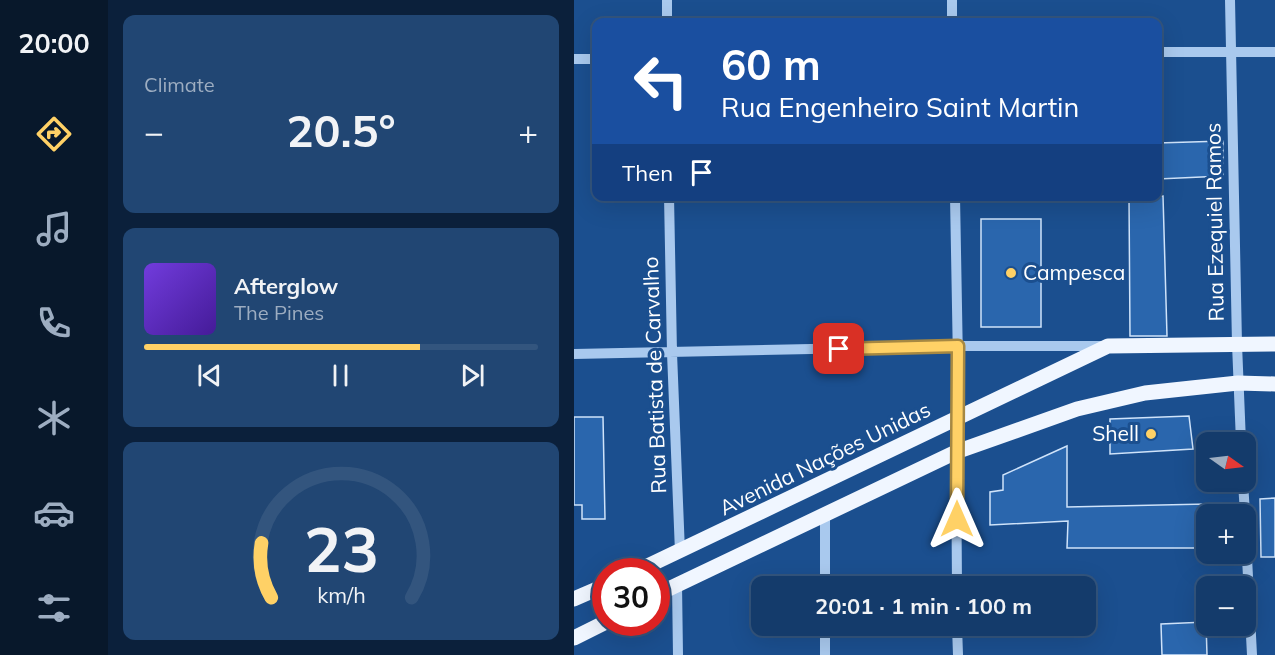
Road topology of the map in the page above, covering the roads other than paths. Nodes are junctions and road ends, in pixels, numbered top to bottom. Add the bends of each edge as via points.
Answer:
1 (667, 0) edge
2 (952, 0) edge
3 (1230, 0) edge
4 (667, 18) edge
5 (952, 18) edge
6 (1231, 51) junction
7 (1162, 52) edge
8 (1274, 52) edge
9 (574, 59) edge
10 (592, 59) edge
11 (669, 201) edge
12 (955, 201) edge
13 (1237, 344) junction
14 (1274, 344) edge
15 (958, 346) junction
16 (1108, 346) junction
17 (672, 353) junction
18 (574, 354) edge
19 (1238, 383) junction
20 (1274, 384) edge
21 (959, 418) junction
22 (1240, 432) edge
23 (956, 452) junction
24 (824, 514) junction
25 (680, 552) junction
26 (666, 558) edge
27 (1247, 564) edge
28 (825, 576) edge
29 (957, 576) edge
30 (677, 584) junction
31 (670, 588) edge
32 (592, 591) edge
33 (574, 599) edge
34 (592, 629) edge
35 (825, 636) edge
36 (958, 636) edge
37 (574, 638) edge
38 (678, 655) edge
39 (825, 655) edge
40 (958, 655) edge
41 (1252, 655) edge

1 - 4 street
2 - 5 street
3 - 6 street, Rua Ezequiel Ramos
6 - 7 street
6 - 8 street
6 - 13 street, Rua Ezequiel Ramos
9 - 10 street
11 - 17 street, Rua Batista de Carvalho
12 - 15 street
13 - 14 main road, Avenida Nações Unidas
13 - 16 main road, Avenida Nações Unidas
13 - 19 street, Rua Ezequiel Ramos
15 - 16 street
15 - 17 street
15 - 21 street
16 - 21 main road, Avenida Nações Unidas
17 - 18 street
17 - 25 street, Rua Batista de Carvalho
19 - 20 main road
19 - 22 street, Rua Ezequiel Ramos
19 - 23 main road via 1145,393 1077,409
21 - 23 street
21 - 25 main road, Avenida Nações Unidas
23 - 24 main road
23 - 29 street
24 - 28 street
24 - 30 main road
25 - 26 main road, Avenida Nações Unidas
27 - 41 street
30 - 31 main road
30 - 38 street
32 - 33 main road
34 - 37 main road
35 - 39 street
36 - 40 street

